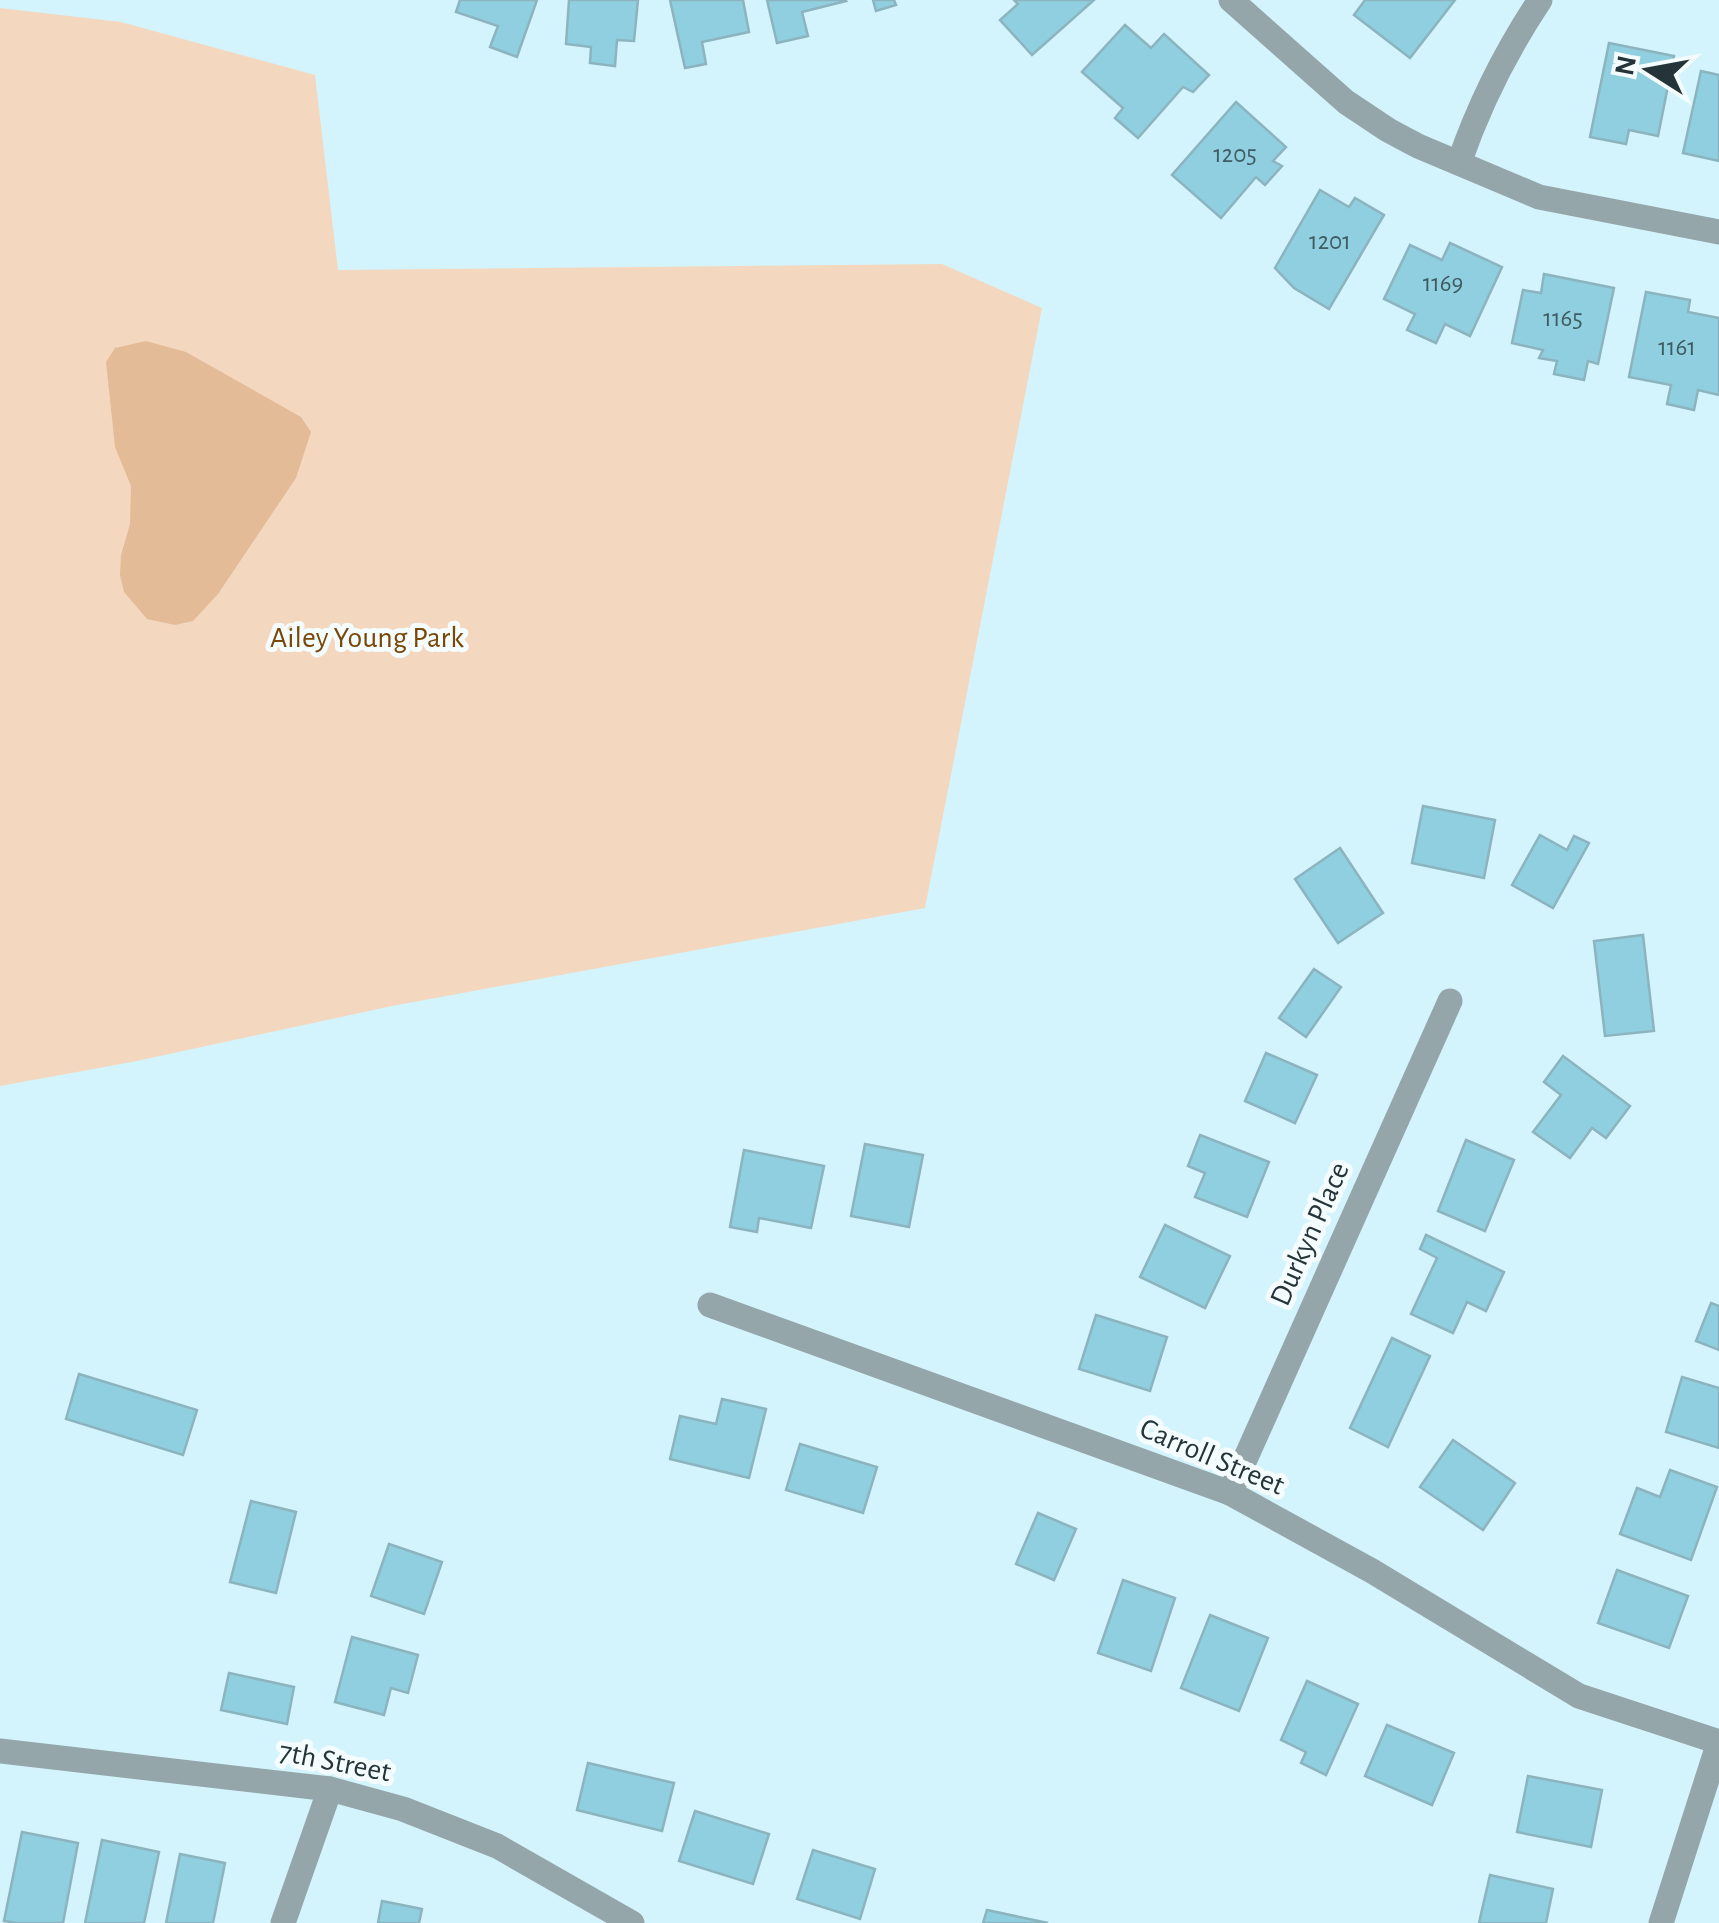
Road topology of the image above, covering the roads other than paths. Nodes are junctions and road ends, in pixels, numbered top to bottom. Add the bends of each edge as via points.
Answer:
1 (1231, 0) edge
2 (1540, 0) edge
3 (1459, 163) junction
4 (1719, 232) edge
5 (1450, 1002) dead end
6 (710, 1304) dead end
7 (1230, 1493) junction
8 (1719, 1742) edge
9 (0, 1751) edge
10 (330, 1789) junction
11 (283, 1923) edge
12 (632, 1923) edge
13 (1662, 1923) edge

1 - 3 street via 1346,102
2 - 3 street via 1481,104
3 - 4 street via 1539,196
5 - 7 street, Durkyn Place
6 - 7 street, Carroll Street
7 - 8 street, Carroll Street via 1579,1696
8 - 13 street
9 - 10 street, 7th Street
10 - 11 street
10 - 12 street, 7th Street via 498,1846

